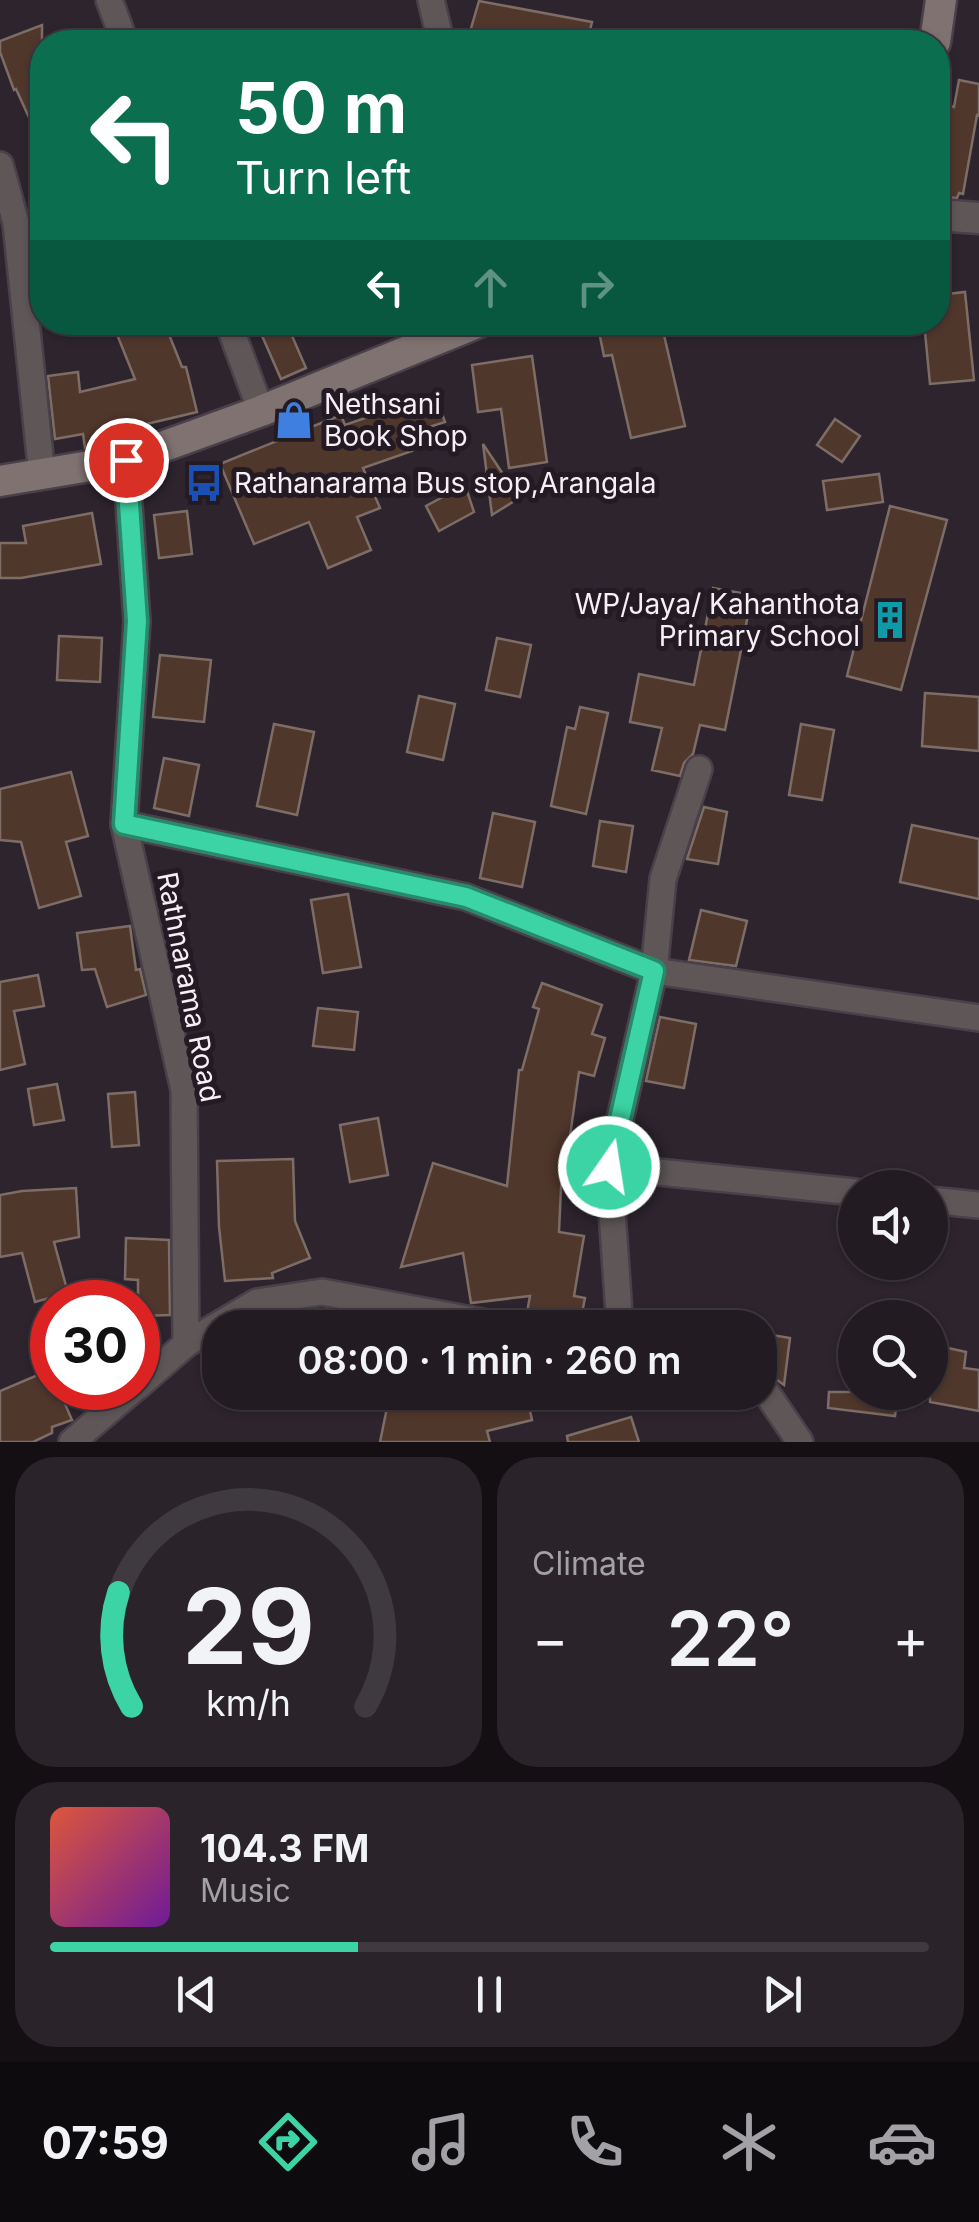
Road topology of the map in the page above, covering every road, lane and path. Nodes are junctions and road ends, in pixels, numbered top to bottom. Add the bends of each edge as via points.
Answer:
1 (110, 0) edge
2 (431, 0) edge
3 (941, 0) edge
4 (121, 30) edge
5 (438, 30) edge
6 (937, 30) edge
7 (0, 165) edge
8 (950, 216) edge
9 (979, 218) edge
10 (233, 335) edge
11 (448, 335) edge
12 (261, 412) junction
13 (126, 460) junction
14 (42, 476) junction
15 (0, 481) edge
16 (699, 770) dead end
17 (124, 824) junction
18 (654, 971) junction
19 (979, 1018) edge
20 (609, 1167) junction
21 (838, 1190) edge
22 (948, 1201) edge
23 (979, 1204) edge
24 (244, 1310) edge
25 (418, 1310) edge
26 (619, 1310) edge
27 (202, 1335) edge
28 (186, 1344) junction
29 (160, 1366) edge
30 (777, 1406) edge
31 (109, 1410) edge
32 (806, 1441) edge
33 (72, 1442) edge

1 - 4 street
2 - 5 street
3 - 6 main road
7 - 14 street via 16,223
8 - 9 street
10 - 12 street
11 - 12 main road
12 - 13 main road
13 - 14 main road
13 - 17 street, Rathnarama Road via 137,621
14 - 15 main road
16 - 18 street via 663,880
17 - 18 street via 466,897
17 - 28 street, Rathnarama Road via 184,1090
18 - 19 street
18 - 20 street
20 - 21 street
20 - 26 street
22 - 23 street
24 - 25 street via 322,1292
27 - 28 street
28 - 29 street
30 - 32 street
31 - 33 street

